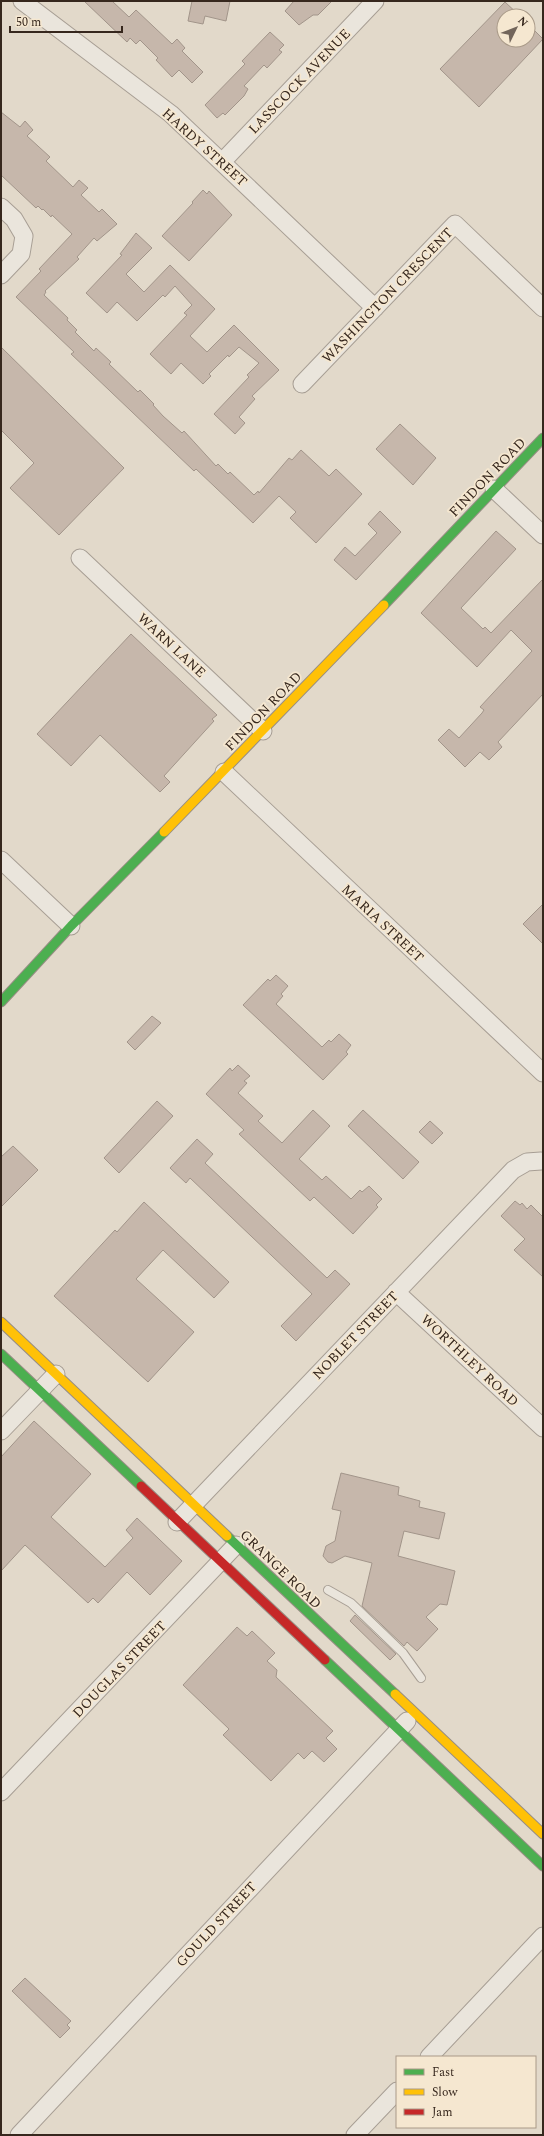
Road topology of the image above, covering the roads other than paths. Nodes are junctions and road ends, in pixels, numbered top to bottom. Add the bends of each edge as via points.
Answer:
1 (22, 1) edge
2 (375, 1) edge
3 (222, 162) junction
4 (1, 207) edge
5 (1, 275) edge
6 (374, 308) junction
7 (543, 308) edge
8 (302, 384) dead end
9 (543, 438) edge
10 (494, 489) junction
11 (543, 535) edge
12 (80, 558) dead end
13 (263, 731) junction
14 (224, 772) junction
15 (1, 860) edge
16 (71, 926) junction
17 (1, 1002) edge
18 (543, 1073) edge
19 (542, 1160) edge
20 (396, 1292) junction
21 (1, 1322) edge
22 (1, 1354) edge
23 (56, 1374) junction
24 (39, 1391) junction
25 (543, 1428) edge
26 (1, 1431) edge
27 (194, 1504) junction
28 (177, 1522) junction
29 (236, 1545) junction
30 (220, 1562) junction
31 (328, 1590) dead end
32 (272, 1596) junction
33 (421, 1678) dead end
34 (414, 1714) junction
35 (398, 1730) junction
36 (1, 1792) edge
37 (540, 1825) edge
38 (518, 1843) junction
39 (543, 1866) edge
40 (543, 1936) edge
41 (430, 2056) edge
42 (396, 2092) edge
43 (19, 2135) edge
44 (355, 2135) edge

1 - 3 street, HARDY STREET via 171,114
2 - 3 street, LASSCOCK AVENUE
3 - 6 street, HARDY STREET
4 - 5 street via 14,219 24,236 21,254
6 - 7 street, WASHINGTON CRESCENT via 455,224
6 - 8 street, WASHINGTON CRESCENT
9 - 10 main road, FINDON ROAD
10 - 11 street
10 - 13 main road, FINDON ROAD
12 - 13 street, WARN LANE
13 - 14 main road, FINDON ROAD
14 - 16 main road, FINDON ROAD
14 - 18 street, MARIA STREET
15 - 16 street
16 - 17 main road, FINDON ROAD
19 - 20 street, NOBLET STREET via 526,1162 513,1170
20 - 25 street, WORTHLEY ROAD
20 - 27 street, NOBLET STREET
21 - 23 main road, GRANGE ROAD
22 - 24 main road, GRANGE ROAD
23 - 24 street
23 - 27 main road, GRANGE ROAD
24 - 26 street
24 - 28 main road, GRANGE ROAD
27 - 28 street, NOBLET STREET
27 - 29 main road, GRANGE ROAD
28 - 30 main road, GRANGE ROAD
29 - 30 street, DOUGLAS STREET
29 - 32 main road, GRANGE ROAD
30 - 32 main road, GRANGE ROAD
30 - 36 street, DOUGLAS STREET
31 - 33 lane via 351,1603 403,1653
32 - 34 main road, GRANGE ROAD
32 - 35 main road, GRANGE ROAD
34 - 35 street, GOULD STREET
34 - 37 main road, GRANGE ROAD
35 - 38 main road, GRANGE ROAD
35 - 43 street, GOULD STREET
37 - 38 street
38 - 39 main road, GRANGE ROAD
40 - 41 street
42 - 44 street

